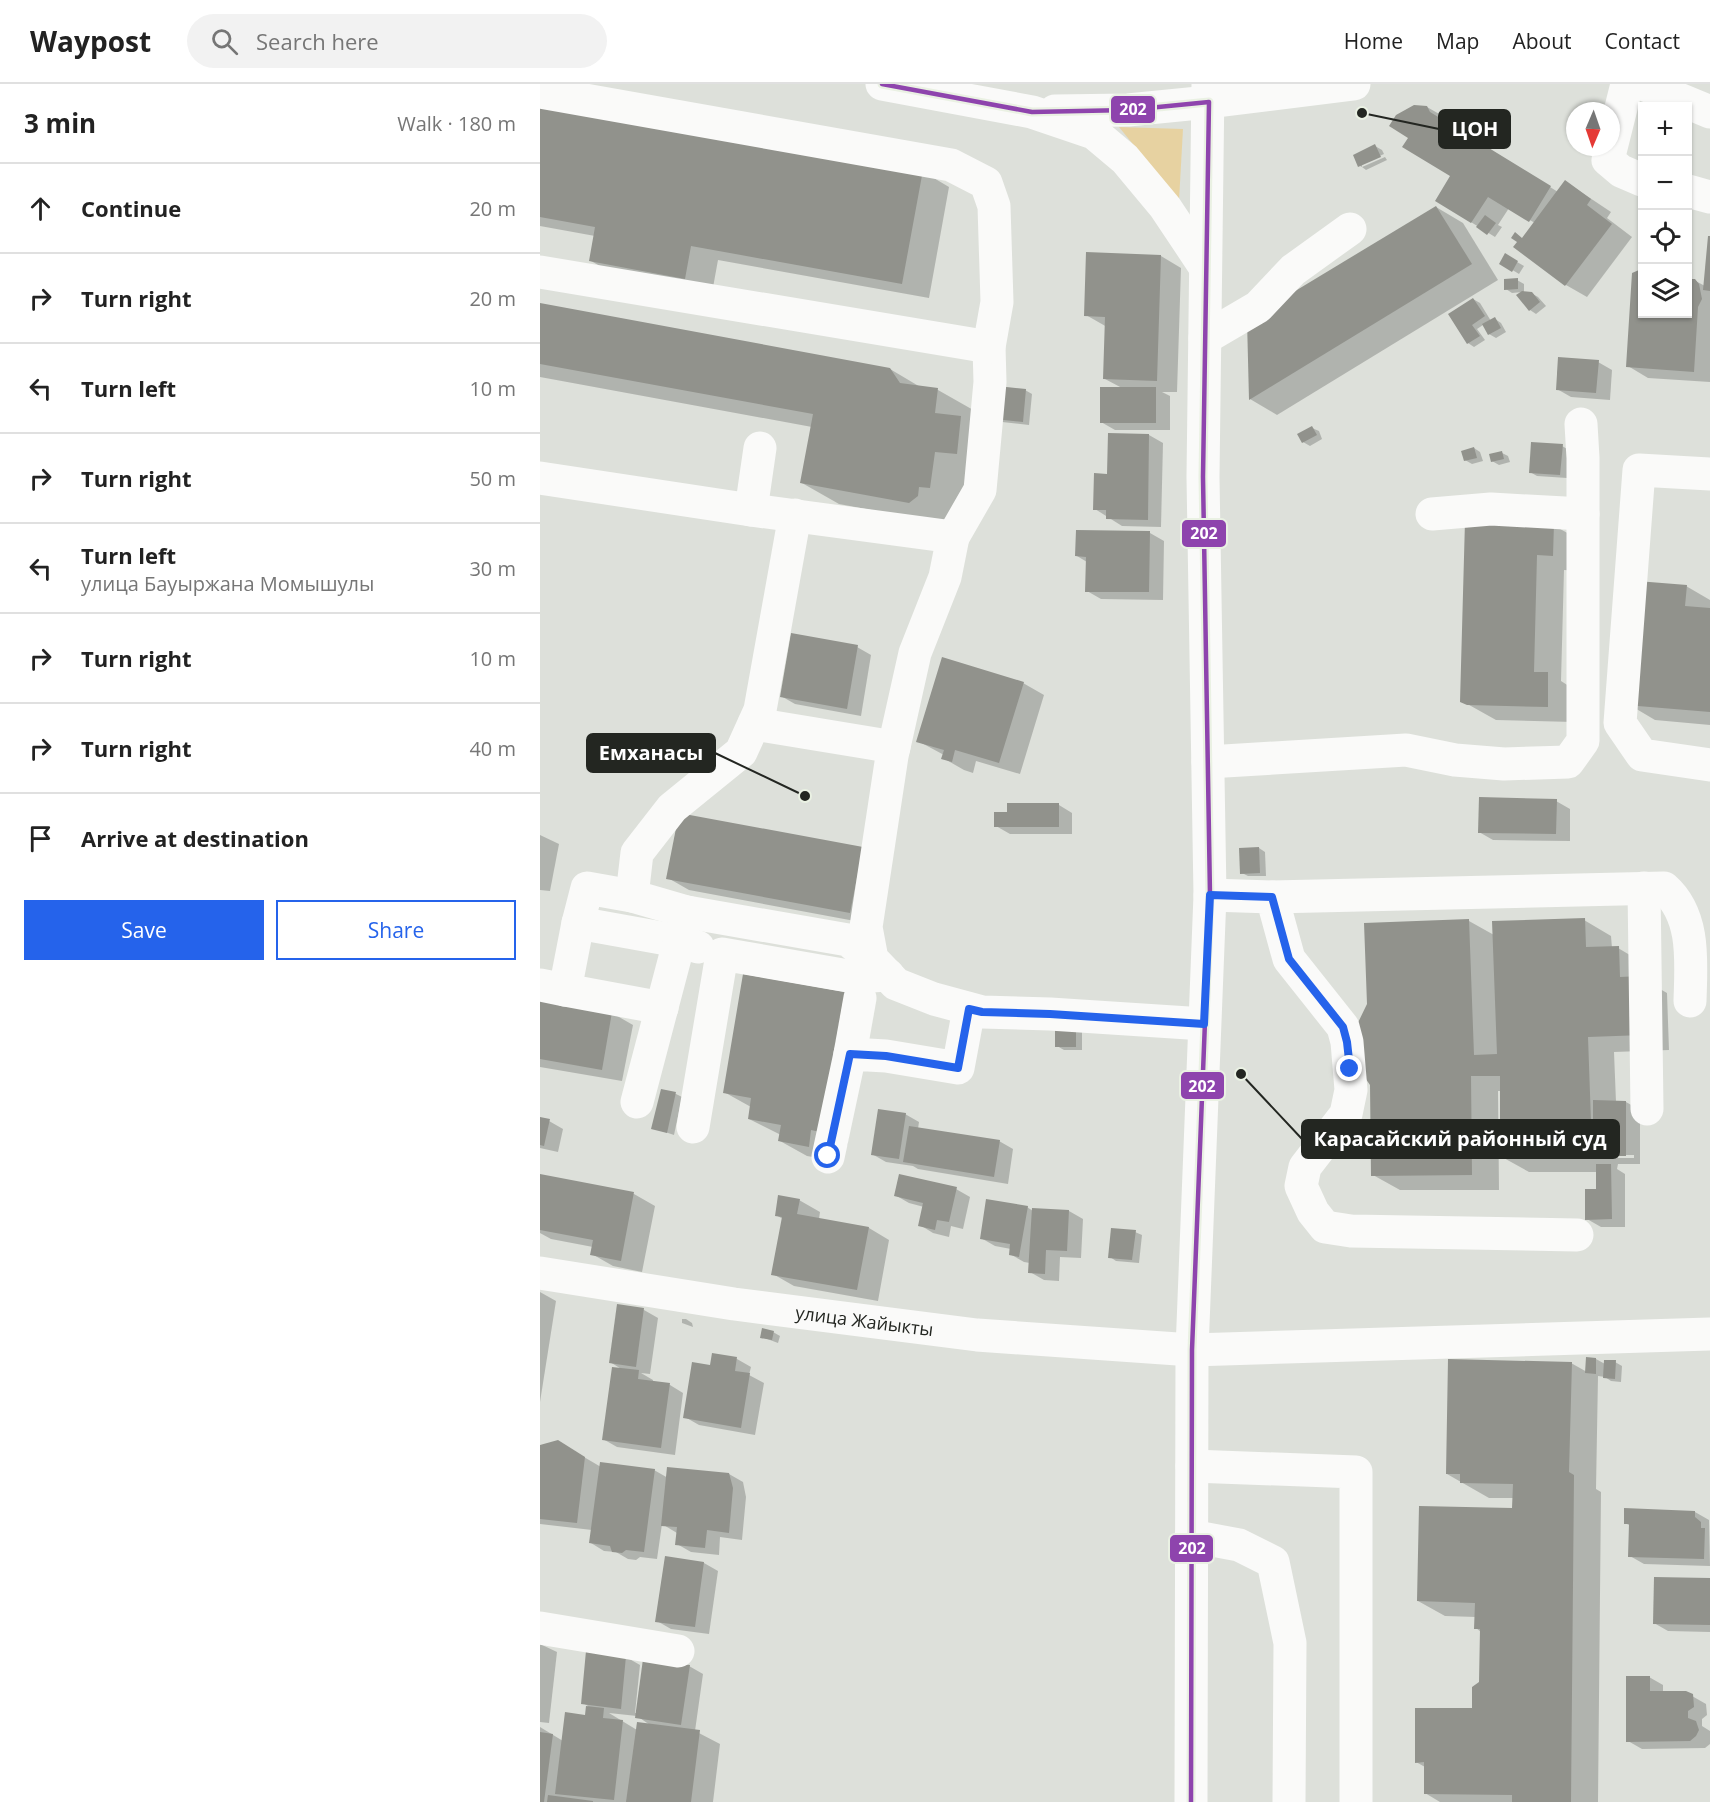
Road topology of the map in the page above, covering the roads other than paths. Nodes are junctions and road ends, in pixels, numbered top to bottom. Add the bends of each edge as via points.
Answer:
1 (882, 84) edge
2 (1354, 84) edge
3 (1627, 84) edge
4 (1643, 84) edge
5 (540, 92) edge
6 (1209, 93) edge
7 (1032, 112) junction
8 (1710, 112) edge
9 (1638, 178) edge
10 (1692, 192) edge
11 (1710, 197) edge
12 (1350, 229) dead end
13 (1205, 267) junction
14 (540, 272) edge
15 (1204, 338) junction
16 (989, 348) junction
17 (1581, 424) dead end
18 (760, 448) dead end
19 (1710, 474) edge
20 (540, 478) edge
21 (751, 510) junction
22 (1432, 514) dead end
23 (1584, 514) junction
24 (795, 516) junction
25 (953, 537) junction
26 (754, 724) junction
27 (894, 747) junction
28 (1208, 762) junction
29 (1710, 765) edge
30 (1644, 888) junction
31 (1210, 895) junction
32 (632, 896) junction
33 (1272, 897) junction
34 (578, 922) junction
35 (682, 926) junction
36 (722, 954) junction
37 (880, 967) junction
38 (552, 987) edge
39 (860, 998) dead end
40 (1690, 1001) dead end
41 (662, 1008) junction
42 (969, 1009) junction
43 (1204, 1024) junction
44 (850, 1054) junction
45 (638, 1101) dead end
46 (1647, 1109) dead end
47 (693, 1127) dead end
48 (828, 1156) dead end
49 (1577, 1235) dead end
50 (540, 1273) edge
51 (1710, 1334) edge
52 (1192, 1350) junction
53 (1191, 1466) junction
54 (1191, 1536) junction
55 (540, 1628) edge
56 (678, 1651) dead end
57 (1191, 1802) edge
58 (1289, 1802) edge
59 (1356, 1802) edge

1 - 7 street
2 - 6 street
3 - 9 street via 1608,160
4 - 8 street
5 - 16 street via 951,165 974,175 986,183 994,206 997,302
6 - 7 street via 1128,110
6 - 13 street
7 - 13 street via 1095,133 1125,159 1165,207
10 - 11 street
12 - 15 street via 1293,270 1258,307
13 - 15 street
14 - 16 street
15 - 28 street
16 - 25 street via 990,382 980,490
17 - 23 street
18 - 21 street
19 - 29 street via 1639,470 1620,723 1642,755
20 - 21 street
21 - 24 street
22 - 23 street via 1491,509
23 - 28 street via 1583,741 1568,762 1455,760 1406,750
24 - 25 street
24 - 26 street via 760,710
25 - 27 street via 945,577 915,653
26 - 27 street
26 - 32 street via 741,752 672,808 637,852
27 - 37 street via 866,927
28 - 31 street
30 - 33 street
30 - 40 street via 1664,888 1675,897 1684,914 1691,970
30 - 46 street
31 - 33 street
31 - 43 street
32 - 34 street via 587,888
32 - 35 street
33 - 49 street via 1289,959 1343,1027 1347,1042 1351,1090 1346,1114 1305,1167 1301,1186 1325,1227 1351,1231
34 - 35 street
34 - 38 street
35 - 36 street
35 - 37 street via 848,940
35 - 41 street
36 - 37 street via 854,977
36 - 47 street
37 - 42 street via 896,984
38 - 41 street
39 - 44 street
41 - 45 street
42 - 43 street
42 - 44 street via 958,1068
43 - 52 street
44 - 48 street
50 - 52 street, улица Жайыкты via 734,1304 977,1335
51 - 52 street, улица Жайыкты
52 - 53 street
53 - 54 street
53 - 59 street via 1356,1472
54 - 57 street
54 - 58 street via 1239,1545 1273,1562 1290,1643
55 - 56 street

